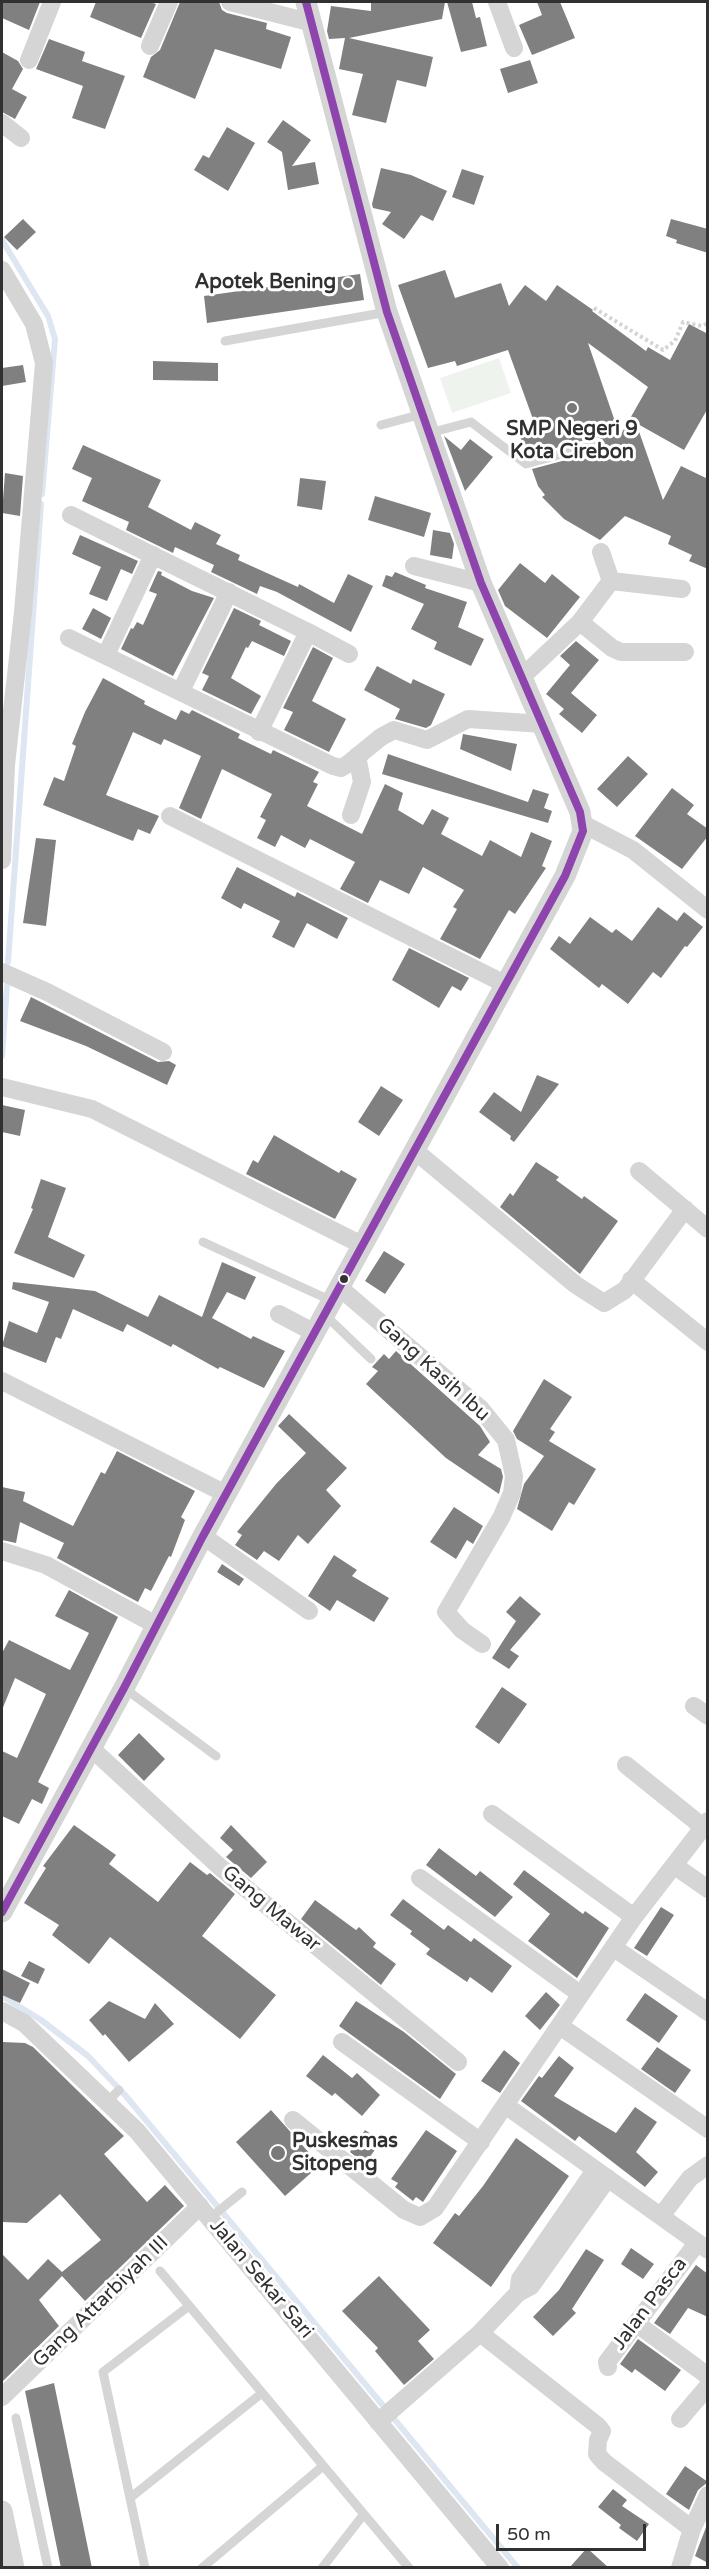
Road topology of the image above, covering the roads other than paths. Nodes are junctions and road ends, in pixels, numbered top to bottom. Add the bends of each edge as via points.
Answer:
1 (52, 2) edge
2 (170, 2) edge
3 (230, 2) edge
4 (497, 2) edge
5 (310, 8) edge
6 (150, 46) dead end
7 (513, 48) dead end
8 (29, 60) dead end
9 (2, 123) edge
10 (21, 138) dead end
11 (2, 270) edge
12 (9, 297) edge
13 (387, 312) junction
14 (225, 341) dead end
15 (425, 423) junction
16 (381, 425) dead end
17 (598, 444) dead end
18 (71, 515) dead end
19 (601, 552) dead end
20 (153, 555) junction
21 (414, 566) dead end
22 (611, 581) junction
23 (481, 583) junction
24 (682, 589) dead end
25 (229, 592) junction
26 (580, 622) junction
27 (308, 632) junction
28 (69, 638) dead end
29 (685, 652) dead end
30 (349, 654) dead end
31 (106, 655) junction
32 (9, 656) edge
33 (523, 676) junction
34 (181, 691) junction
35 (8, 698) edge
36 (543, 724) junction
37 (259, 732) junction
38 (357, 756) junction
39 (4, 764) edge
40 (351, 815) dead end
41 (170, 816) dead end
42 (583, 824) junction
43 (2, 853) edge
44 (2, 860) edge
45 (708, 910) edge
46 (2, 972) edge
47 (505, 984) junction
48 (163, 1052) dead end
49 (2, 1087) edge
50 (414, 1150) junction
51 (639, 1171) dead end
52 (685, 1209) junction
53 (708, 1229) edge
54 (203, 1242) dead end
55 (362, 1245) junction
56 (632, 1280) junction
57 (332, 1301) junction
58 (279, 1314) dead end
59 (315, 1334) junction
60 (708, 1342) edge
61 (371, 1359) dead end
62 (2, 1381) edge
63 (226, 1494) junction
64 (203, 1536) junction
65 (2, 1551) edge
66 (309, 1611) dead end
67 (156, 1625) junction
68 (482, 1644) dead end
69 (124, 1688) junction
70 (91, 1748) junction
71 (216, 1756) dead end
72 (626, 1765) dead end
73 (492, 1814) dead end
74 (705, 1824) edge
75 (675, 1866) junction
76 (420, 1878) dead end
77 (708, 1889) edge
78 (2, 1912) edge
79 (634, 1917) junction
80 (614, 1948) junction
81 (580, 1994) junction
82 (2, 2012) edge
83 (708, 2012) edge
84 (560, 2026) junction
85 (342, 2043) dead end
86 (458, 2062) dead end
87 (506, 2105) junction
88 (293, 2120) dead end
89 (708, 2129) edge
90 (481, 2142) junction
91 (708, 2165) edge
92 (601, 2174) junction
93 (242, 2192) dead end
94 (209, 2212) junction
95 (661, 2216) junction
96 (702, 2246) edge
97 (160, 2271) dead end
98 (189, 2306) junction
99 (637, 2324) junction
100 (480, 2333) junction
101 (608, 2367) dead end
102 (708, 2376) edge
103 (708, 2385) edge
104 (262, 2393) junction
105 (2, 2397) edge
106 (387, 2415) junction
107 (16, 2418) dead end
108 (680, 2419) dead end
109 (323, 2466) junction
110 (708, 2495) edge
111 (130, 2498) junction
112 (2, 2511) edge
113 (364, 2514) junction
114 (692, 2529) junction
115 (4, 2540) edge
116 (14, 2568) edge
117 (48, 2568) edge
118 (145, 2568) edge
119 (202, 2568) edge
120 (322, 2568) edge
121 (409, 2568) edge
122 (500, 2568) edge
123 (680, 2568) edge

1 - 8 street
2 - 6 street
3 - 5 street via 260,12
4 - 7 street
5 - 13 street
9 - 10 street
11 - 12 street
12 - 32 street via 39,336 44,363
13 - 14 lane
13 - 15 street
15 - 16 lane
15 - 17 lane via 471,422 526,464
15 - 23 street
18 - 20 street
19 - 22 street
20 - 25 street
20 - 31 street
21 - 23 street
22 - 24 street
22 - 26 street
23 - 33 street
25 - 27 street
25 - 34 street
26 - 29 street via 621,652
26 - 33 street
27 - 30 street
27 - 37 street
28 - 31 street
31 - 34 street
32 - 35 street
33 - 36 street
34 - 37 street
35 - 39 street
36 - 38 street via 468,719 428,740 394,730
36 - 42 street
37 - 38 street via 341,768
38 - 40 street via 362,782
39 - 43 street
41 - 47 street
42 - 45 street via 633,850
42 - 47 street via 565,876
43 - 44 street
46 - 48 street
47 - 50 street
49 - 55 street via 92,1109
50 - 55 street
50 - 56 street via 576,1285 604,1303 625,1290
51 - 52 street
52 - 53 street
52 - 56 street
54 - 57 lane
55 - 57 street
56 - 60 street
57 - 59 street
57 - 61 lane
57 - 68 street, Gang Kasih Ibu via 469,1398 506,1440 514,1476 512,1493 446,1612
58 - 59 street
59 - 63 street
62 - 63 street
63 - 64 street
64 - 66 street
64 - 67 street
65 - 67 street via 46,1565
67 - 69 street
69 - 70 street
69 - 71 lane
70 - 78 street
70 - 86 street, Gang Mawar via 221,1868
72 - 74 street
73 - 79 street
74 - 75 street
75 - 77 street
75 - 79 street
76 - 81 street
79 - 80 street
80 - 81 street
80 - 83 street
81 - 84 street
82 - 94 street, Jalan Sekar Sari via 24,2023 113,2096 137,2131
84 - 87 street
84 - 89 street
85 - 90 street
87 - 90 street
87 - 92 street
88 - 90 street via 404,2210 420,2217 435,2208
91 - 95 street via 690,2178
92 - 95 street
92 - 100 street via 520,2279 518,2293
93 - 94 lane
94 - 105 street, Gang Attarbiyah III
94 - 106 street, Jalan Sekar Sari
95 - 96 street
96 - 99 street, Jalan Pasca
97 - 98 lane
98 - 104 lane
98 - 111 lane via 103,2372
99 - 101 street, Jalan Pasca via 607,2362
99 - 102 street
100 - 106 street
100 - 114 street via 598,2426 602,2431 597,2454 604,2462
103 - 108 street
104 - 109 lane
104 - 111 lane
106 - 122 street, Jalan Sekar Sari
107 - 117 lane
109 - 113 lane
109 - 119 lane
110 - 114 street
111 - 118 lane
112 - 115 street
113 - 120 lane
113 - 121 lane
114 - 123 street
115 - 116 street

